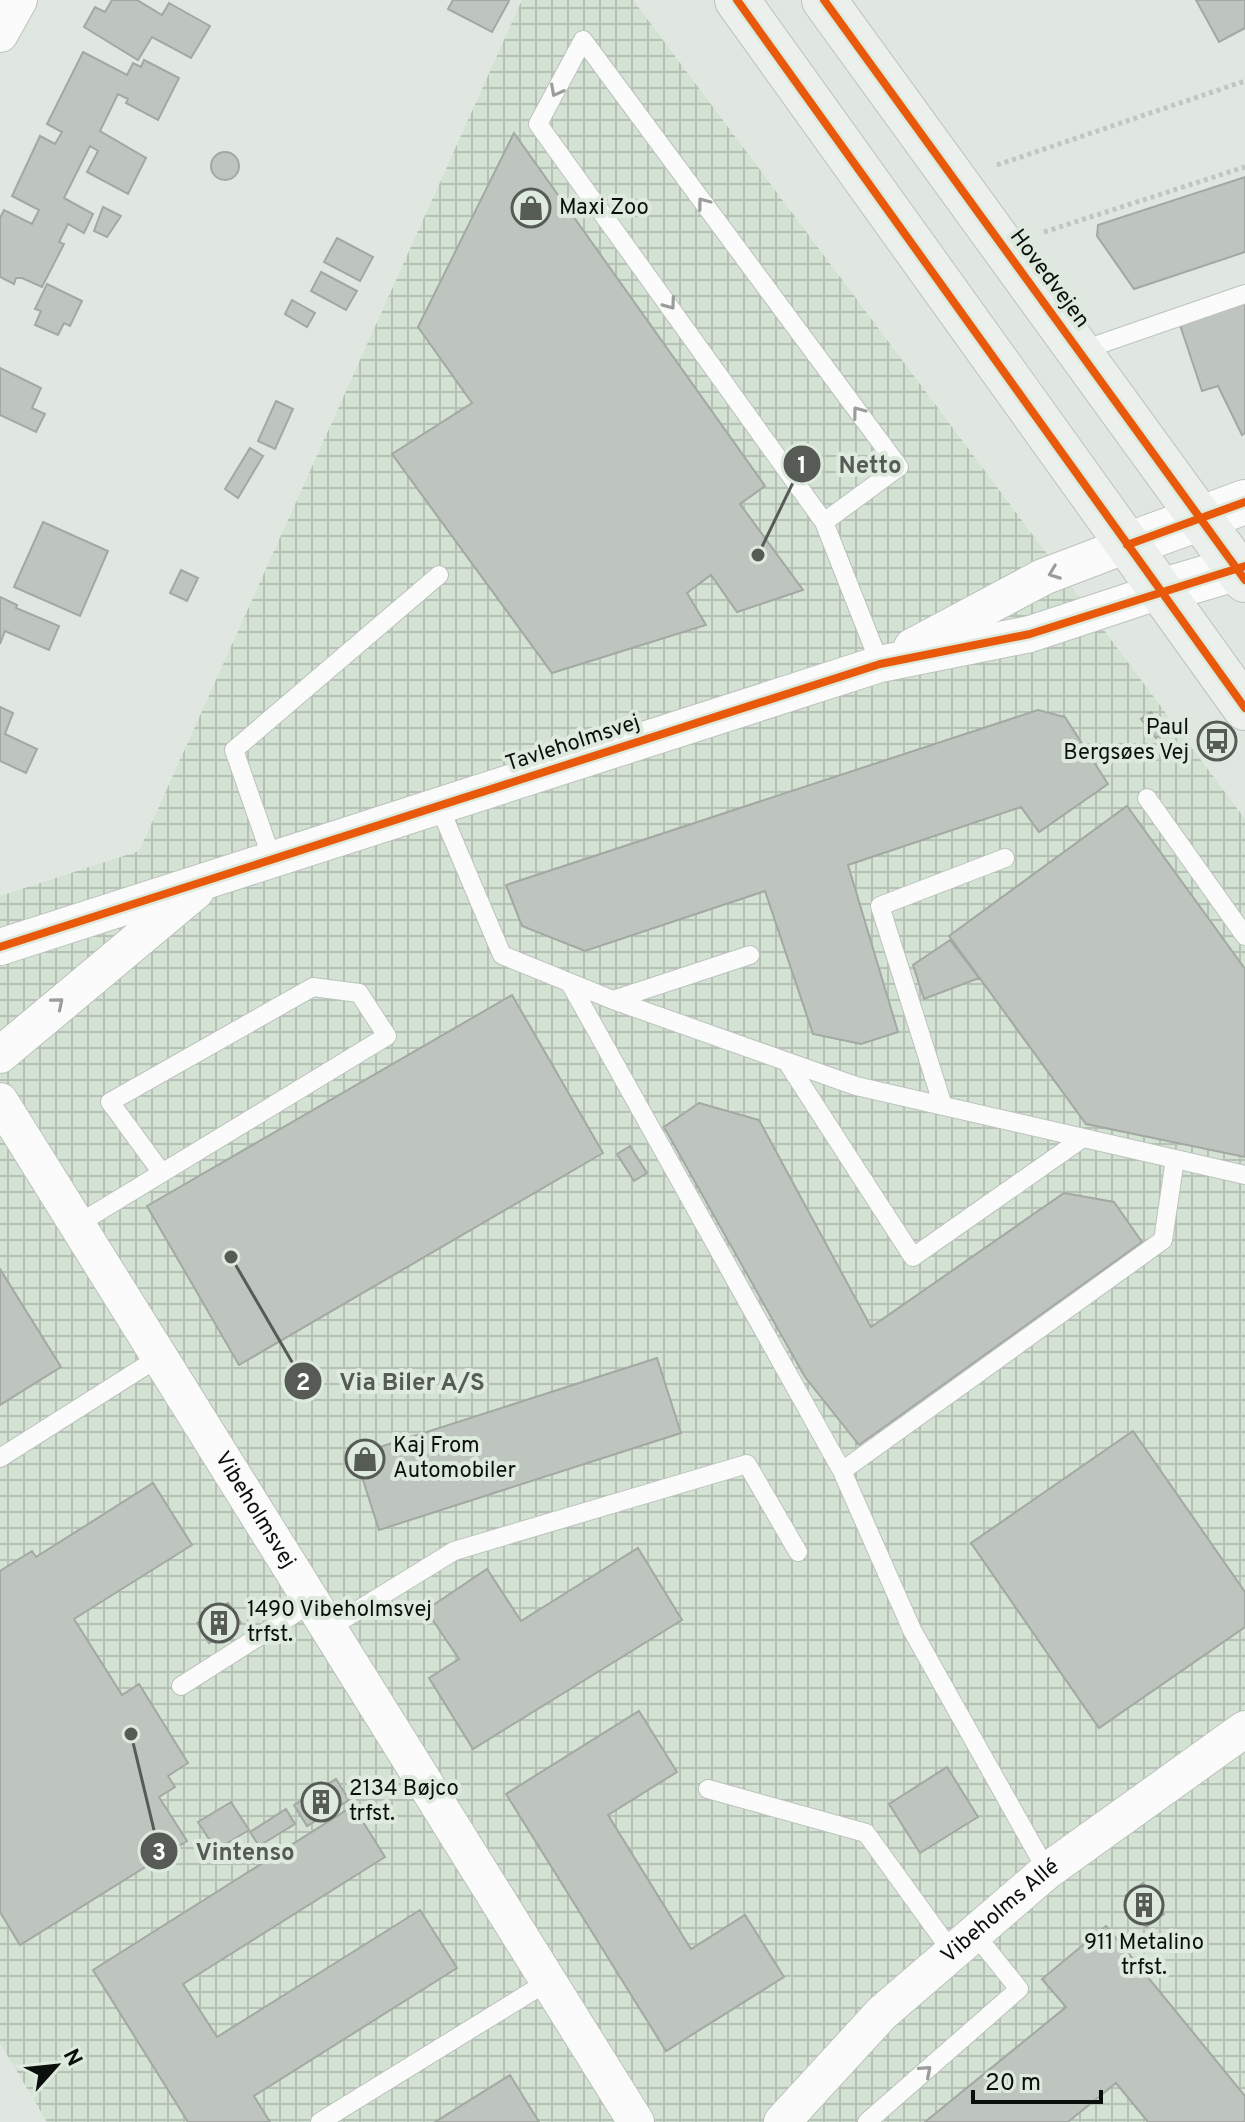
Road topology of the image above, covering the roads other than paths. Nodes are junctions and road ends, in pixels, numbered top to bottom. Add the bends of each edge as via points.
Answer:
1 (19, 0) edge
2 (737, 0) edge
3 (824, 0) edge
4 (0, 34) edge
5 (1245, 294) edge
6 (1080, 351) junction
7 (1245, 502) edge
8 (1200, 518) junction
9 (824, 522) junction
10 (1127, 545) junction
11 (1242, 571) edge
12 (439, 575) dead end
13 (1160, 591) junction
14 (880, 664) junction
15 (1245, 708) edge
16 (1147, 798) dead end
17 (439, 806) junction
18 (1005, 858) dead end
19 (272, 859) junction
20 (213, 878) junction
21 (1245, 936) edge
22 (0, 947) edge
23 (750, 955) dead end
24 (571, 985) junction
25 (613, 1000) junction
26 (0, 1055) edge
27 (787, 1062) junction
28 (0, 1101) edge
29 (943, 1106) junction
30 (1083, 1138) junction
31 (1175, 1159) junction
32 (162, 1173) junction
33 (1245, 1175) edge
34 (78, 1224) junction
35 (161, 1356) junction
36 (0, 1458) edge
37 (842, 1471) junction
38 (798, 1552) dead end
39 (321, 1615) junction
40 (181, 1686) dead end
41 (1245, 1729) edge
42 (708, 1789) dead end
43 (1047, 1871) junction
44 (963, 1943) junction
45 (547, 1982) junction
46 (632, 2121) edge
47 (320, 2122) edge
48 (782, 2122) edge
49 (867, 2122) edge

1 - 4 street
2 - 10 main road
3 - 6 main road, Hovedvejen
5 - 6 lane, Hovedvejen
6 - 8 main road, Hovedvejen
7 - 8 street
8 - 10 street
8 - 11 main road, Hovedvejen
9 -> 9 lane via 899,467 583,40 538,124
9 - 14 lane
10 - 13 main road
10 -> 14 street, Tavleholmsvej via 1043,577
11 - 13 street
12 - 19 lane via 234,750
13 - 14 street, Tavleholmsvej via 1030,634
13 - 15 main road
14 - 17 street, Tavleholmsvej
16 - 21 lane
17 - 19 street, Tavleholmsvej
17 - 24 lane via 502,955
18 - 29 lane via 880,906
19 - 20 street, Tavleholmsvej
20 - 22 street, Tavleholmsvej
26 -> 20 street, Tavleholmsvej
23 - 25 lane
24 - 25 lane
24 - 37 lane
25 - 27 lane
27 - 29 lane via 856,1086
27 - 30 lane via 913,1257
28 - 34 street, Vibeholmsvej
29 - 30 lane
30 - 31 lane
31 - 33 lane
31 - 37 lane via 1163,1240
32 - 32 lane via 387,1036 359,993 313,987 110,1102
32 - 34 lane
34 - 35 street, Vibeholmsvej
35 - 36 lane
35 - 39 street, Vibeholmsvej
37 - 43 lane via 912,1630
38 - 39 lane via 747,1464 454,1551
39 - 40 lane
39 - 45 street, Vibeholmsvej
41 - 43 street, Vibeholms Allé
42 - 44 lane via 866,1833
43 - 44 street, Vibeholms Allé
44 - 48 street, Vibeholms Allé via 882,2013
49 -> 44 lane via 1019,1989
45 - 46 street, Vibeholmsvej
45 - 47 lane

